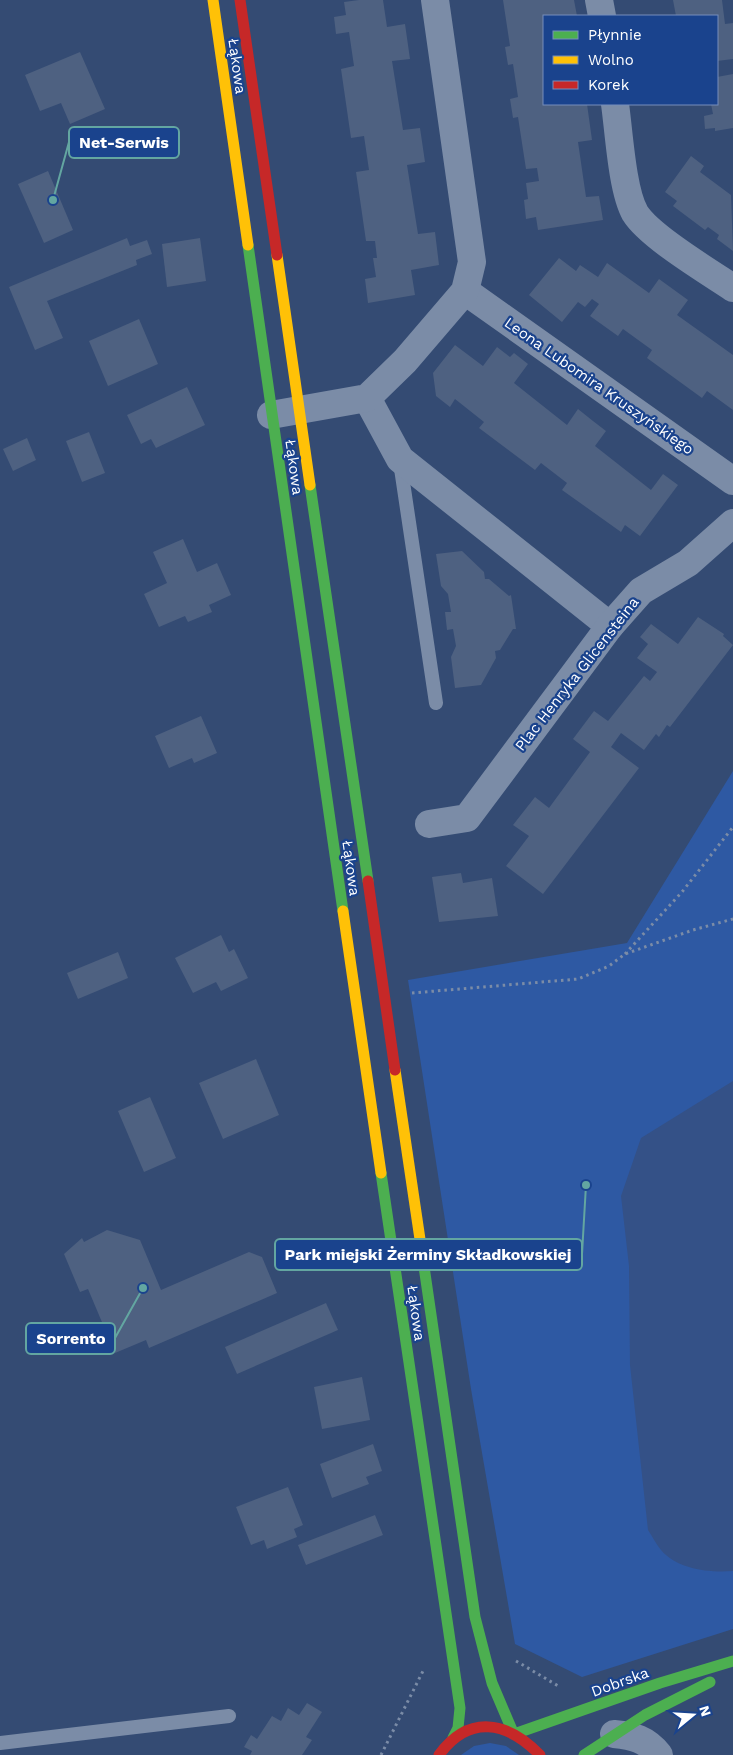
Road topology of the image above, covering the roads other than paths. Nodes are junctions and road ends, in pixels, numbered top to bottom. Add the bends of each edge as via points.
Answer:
1 (212, 0) edge
2 (240, 0) edge
3 (435, 0) edge
4 (599, 0) edge
5 (602, 15) edge
6 (615, 105) edge
7 (733, 288) edge
8 (465, 291) junction
9 (367, 398) junction
10 (299, 411) junction
11 (271, 416) junction
12 (400, 459) junction
13 (733, 481) edge
14 (733, 523) edge
15 (610, 626) junction
16 (436, 704) dead end
17 (429, 824) dead end
18 (733, 1661) edge
19 (733, 1672) edge
20 (229, 1716) dead end
21 (515, 1732) junction
22 (614, 1734) junction
23 (453, 1738) junction
24 (0, 1743) edge
25 (439, 1755) edge
26 (540, 1755) edge
27 (584, 1755) edge
28 (659, 1755) edge

1 - 11 main road, Łąkowa
2 - 10 main road, Łąkowa
3 - 8 street via 472,262
4 - 5 street
6 - 7 street via 627,188 635,213 652,232
8 - 9 street via 405,361
8 - 13 street, Leona Lubomira Kruszyńskiego
9 - 10 street
9 - 12 street
10 - 11 street
10 - 21 main road, Łąkowa via 472,1600 493,1689
11 - 23 main road, Łąkowa via 460,1708 458,1728
12 - 15 street
12 - 16 lane
14 - 15 street, Plac Henryka Glicensteina via 688,563 641,591
15 - 17 street, Plac Henryka Glicensteina via 467,818
18 - 21 main road, Dobrska
19 - 22 main road via 690,1691
20 - 24 lane
21 - 23 main road via 497,1726 482,1726
21 - 26 main road via 531,1743
22 - 27 main road
22 - 28 street via 635,1736 650,1744
23 - 25 main road

